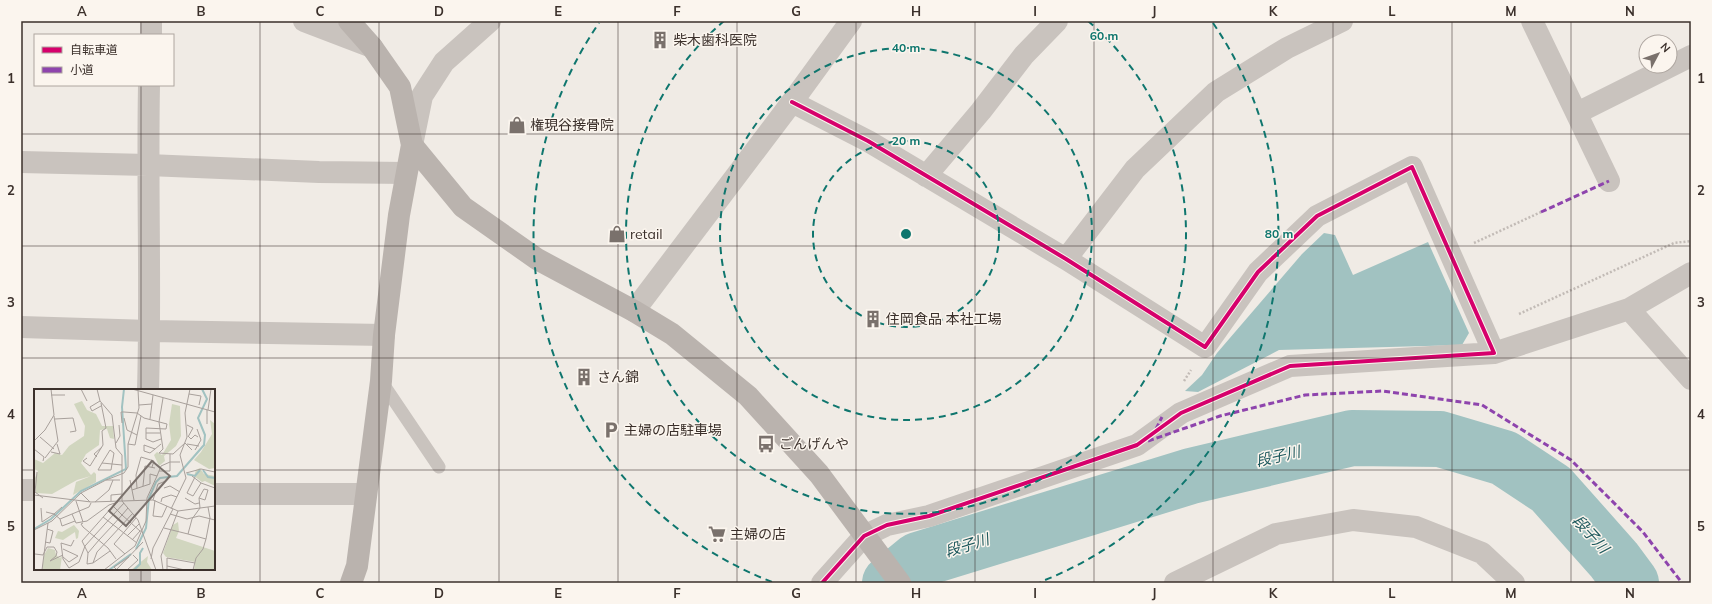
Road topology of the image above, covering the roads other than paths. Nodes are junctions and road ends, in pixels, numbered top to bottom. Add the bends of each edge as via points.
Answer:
1 (151, 21) edge
2 (304, 21) edge
3 (349, 21) edge
4 (490, 21) edge
5 (851, 21) edge
6 (1057, 21) edge
7 (1342, 21) edge
8 (1532, 21) edge
9 (151, 34) edge
10 (372, 47) junction
11 (1691, 56) edge
12 (150, 86) edge
13 (792, 102) junction
14 (1577, 113) junction
15 (412, 145) junction
16 (21, 162) edge
17 (148, 165) junction
18 (406, 174) junction
19 (926, 176) junction
20 (1609, 181) dead end
21 (1066, 259) junction
22 (1691, 273) edge
23 (1629, 309) junction
24 (634, 311) junction
25 (21, 327) edge
26 (150, 331) junction
27 (384, 335) junction
28 (1494, 353) junction
29 (1691, 379) edge
30 (381, 381) junction
31 (148, 389) edge
32 (439, 468) dead end
33 (21, 490) edge
34 (34, 490) edge
35 (215, 494) edge
36 (366, 494) junction
37 (870, 544) junction
38 (140, 570) edge
39 (140, 583) edge
40 (351, 583) edge
41 (822, 583) edge
42 (900, 583) edge
43 (1175, 583) edge
44 (1514, 583) edge

1 - 9 street
2 - 10 street
3 - 10 street
4 - 15 street via 444,62 422,96
5 - 13 street
6 - 19 street via 1024,55
7 - 21 street via 1287,48 1216,92 1135,169
8 - 14 street
10 - 15 street via 400,87
11 - 14 street
12 - 17 street
13 - 19 street via 868,141
13 - 24 street
14 - 20 street
15 - 18 street
15 - 24 street via 463,207 537,259
16 - 17 street
17 - 18 street
17 - 26 street
18 - 27 street
19 - 21 street
21 - 28 street via 1205,347 1258,272 1317,216 1412,167
22 - 23 street
23 - 28 street
23 - 29 street
24 - 37 street via 672,334 748,396 819,474
25 - 26 street
26 - 27 street
26 - 31 street
27 - 30 street
28 - 37 street via 1290,366 1181,413 1137,445 929,516 887,525
30 - 32 lane
30 - 36 street
33 - 34 street
35 - 36 street
36 - 40 street via 357,566
37 - 41 street
37 - 42 street
38 - 39 street
43 - 44 street via 1276,534 1353,520 1416,527 1482,553

